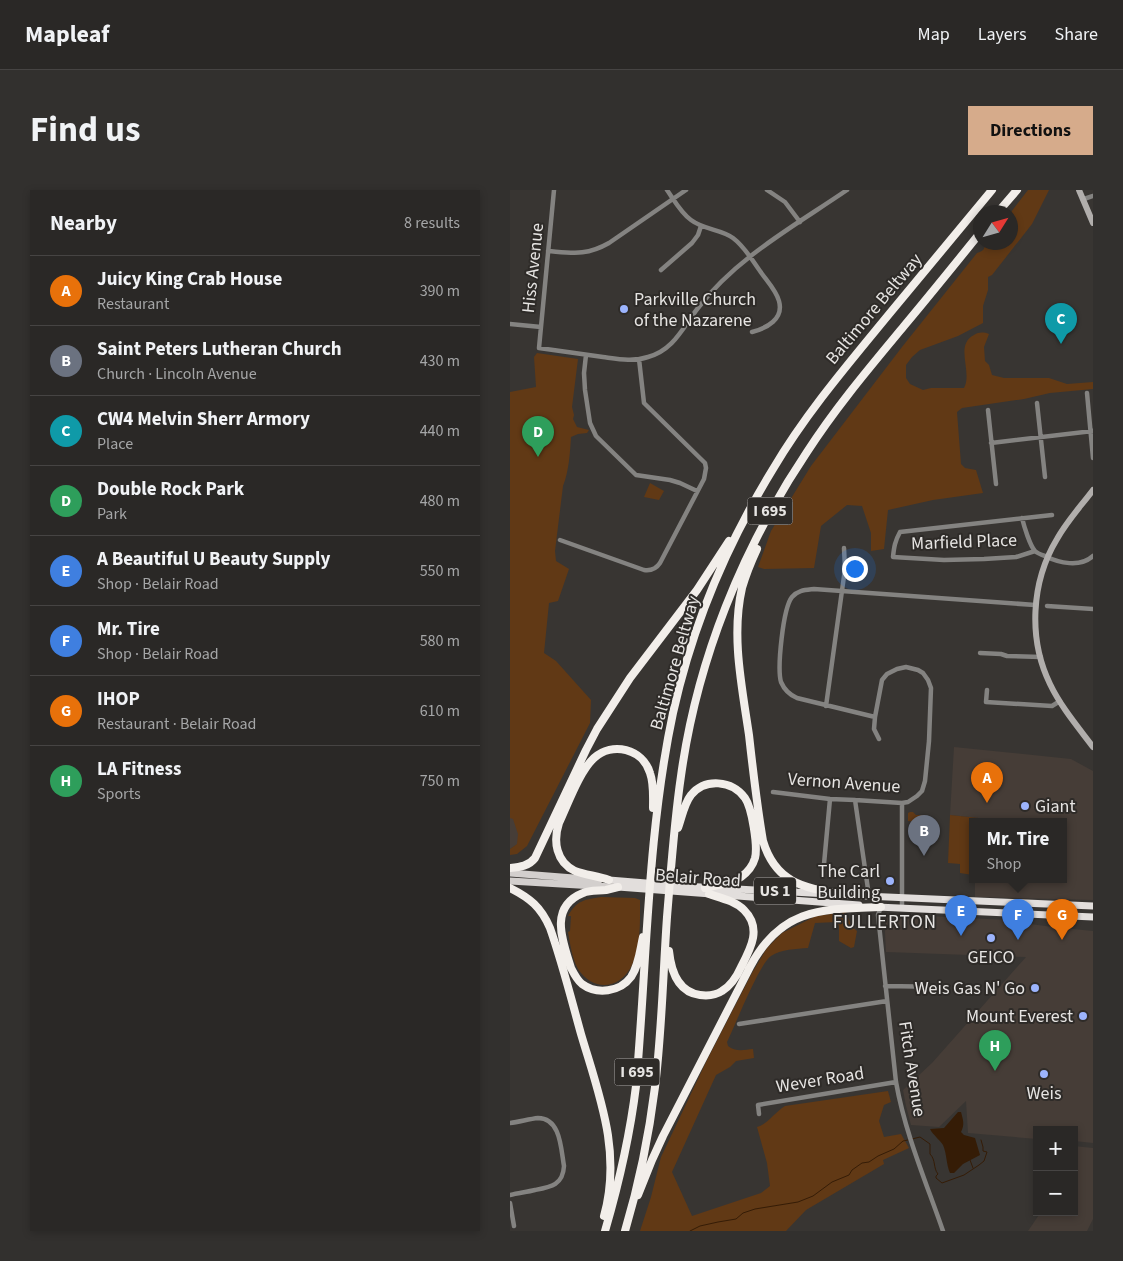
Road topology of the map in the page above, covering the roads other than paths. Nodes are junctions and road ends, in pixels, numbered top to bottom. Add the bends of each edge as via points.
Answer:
1 (554, 190) edge
2 (667, 190) edge
3 (686, 190) edge
4 (848, 190) edge
5 (992, 190) edge
6 (1016, 190) edge
7 (1079, 190) edge
8 (770, 191) edge
9 (1093, 196) edge
10 (673, 199) junction
11 (1084, 199) junction
12 (1004, 205) edge
13 (800, 222) junction
14 (1093, 223) edge
15 (701, 226) junction
16 (973, 241) edge
17 (548, 251) junction
18 (750, 256) junction
19 (661, 270) dead end
20 (510, 324) edge
21 (541, 327) junction
22 (752, 332) dead end
23 (586, 355) junction
24 (639, 359) junction
25 (1087, 393) dead end
26 (1037, 403) dead end
27 (988, 410) dead end
28 (1092, 432) edge
29 (1041, 437) junction
30 (991, 443) junction
31 (808, 449) junction
32 (1093, 458) edge
33 (1045, 478) dead end
34 (996, 484) dead end
35 (1093, 490) edge
36 (697, 491) junction
37 (1052, 515) dead end
38 (1022, 518) junction
39 (743, 521) junction
40 (560, 540) dead end
41 (844, 548) dead end
42 (1035, 551) junction
43 (1093, 556) edge
44 (1047, 557) junction
45 (842, 592) junction
46 (1036, 605) junction
47 (1047, 606) dead end
48 (1093, 609) edge
49 (980, 653) dead end
50 (1040, 657) junction
51 (987, 690) dead end
52 (1060, 701) junction
53 (826, 706) junction
54 (875, 717) junction
55 (880, 739) dead end
56 (1093, 748) edge
57 (772, 792) dead end
58 (830, 800) junction
59 (855, 800) junction
60 (902, 803) junction
61 (654, 844) junction
62 (674, 844) junction
63 (824, 864) dead end
64 (510, 868) edge
65 (510, 873) edge
66 (609, 880) junction
67 (510, 881) edge
68 (640, 886) junction
69 (618, 887) junction
70 (510, 888) edge
71 (707, 891) junction
72 (846, 895) junction
73 (869, 896) junction
74 (902, 898) junction
75 (1093, 906) edge
76 (881, 907) junction
77 (902, 908) junction
78 (648, 910) junction
79 (1093, 918) edge
80 (667, 919) junction
81 (885, 986) junction
82 (947, 987) dead end
83 (887, 1001) junction
84 (739, 1024) dead end
85 (896, 1082) junction
86 (760, 1114) dead end
87 (510, 1123) edge
88 (510, 1194) edge
89 (510, 1202) edge
90 (629, 1218) junction
91 (514, 1226) dead end
92 (600, 1231) edge
93 (605, 1231) edge
94 (625, 1231) edge
95 (943, 1231) edge

1 - 17 street, Hiss Avenue
2 - 10 street
3 - 10 street
4 - 13 street
5 - 39 highway, Baltimore Beltway / I 695 via 816,404 773,468
6 - 12 highway
7 - 11 main road
8 - 13 street
9 - 11 street
10 - 15 street via 687,217
10 - 17 street via 597,250 576,253
11 - 14 main road
13 - 18 street
15 - 18 street via 728,235
15 - 19 street via 692,243
16 - 31 highway, Baltimore Beltway / I 695 via 863,375
17 - 21 street, Hiss Avenue
18 - 22 street via 779,302 773,322
18 - 24 street via 713,290 672,344
20 - 21 street
21 - 23 street, Hiss Avenue via 539,348
23 - 24 street
23 - 36 street via 585,390 590,423 596,436 636,475 670,480
24 - 36 street via 644,403 705,464 706,473
25 - 28 street
26 - 29 street
27 - 30 street
28 - 29 street
28 - 32 street
29 - 30 street
29 - 33 street
30 - 34 street
31 - 62 highway, Baltimore Beltway / I 695 via 750,551 715,635 686,747
31 - 72 highway via 776,506 746,575 738,613 738,646 761,831 768,854 783,874 799,884
35 - 44 main road
36 - 40 street via 660,563 653,570 644,570
37 - 38 street
38 - 42 street
38 - 42 street, Marfield Place via 906,530 900,532 896,539 894,558 984,559 1016,557
39 - 61 highway, Baltimore Beltway / I 695 via 708,599 681,682 662,772
39 - 64 highway via 602,720 536,858 524,866
41 - 45 street
42 - 44 street
43 - 44 street via 1081,563 1058,562
44 - 46 main road
45 - 46 street
45 - 53 street
45 - 53 street via 802,590 791,598 785,619 779,666 782,683 792,696
46 - 50 main road
47 - 48 street
49 - 50 street
50 - 52 main road
51 - 52 street via 986,702 1052,706
52 - 56 main road
53 - 54 street
54 - 55 street, Vernon Avenue via 874,729
54 - 60 street, Vernon Avenue via 881,684 887,674 906,667 923,673 931,688 925,781 917,796
57 - 58 street, Vernon Avenue
58 - 59 street, Vernon Avenue
58 - 63 street
59 - 60 street, Vernon Avenue
59 - 73 street
60 - 74 street
61 - 66 highway via 649,768 637,754 626,749 600,753 589,763 578,782 556,831 556,845 560,857 573,870
61 - 78 highway, Baltimore Beltway / I 695
62 - 71 highway via 686,804 699,788 722,784 733,787 745,798 751,810 756,846 753,863 740,878
62 - 80 highway, Baltimore Beltway / I 695
65 - 66 main road, Belair Road / US 1
66 - 68 highway, Belair Road / US 1
67 - 69 main road, Belair Road / US 1
68 - 69 highway, Belair Road / US 1
68 - 71 highway, Belair Road / US 1
69 - 78 highway via 583,892 568,902 562,913 560,929 571,968 584,985 606,990 617,989 627,982 637,965
70 - 92 highway via 536,905 550,928 603,1109 610,1140 611,1171
71 - 72 highway, Belair Road / US 1
71 - 76 highway, Belair Road / US 1
71 - 80 highway via 739,906 753,926 751,948 730,986 710,995 694,994 678,981 670,958
72 - 73 highway, Belair Road / US 1
73 - 74 highway, Belair Road / US 1
74 - 75 highway, Belair Road / US 1
74 - 77 street
76 - 77 highway, Belair Road / US 1
76 - 81 street, Fitch Avenue via 878,915
76 - 90 highway via 826,910 804,915 782,927 761,948 663,1136
77 - 79 highway, Belair Road / US 1
78 - 93 highway, Baltimore Beltway / I 695 via 633,1112 619,1183
80 - 90 highway, Baltimore Beltway / I 695 via 655,1087
81 - 82 street
81 - 83 street, Fitch Avenue
83 - 84 street
83 - 85 street, Fitch Avenue
85 - 86 street, Wever Road via 758,1105
85 - 95 street, Fitch Avenue via 899,1103
87 - 88 street via 537,1118 550,1121 559,1136 564,1166 560,1179 554,1185
89 - 91 street
90 - 94 highway, Baltimore Beltway / I 695

